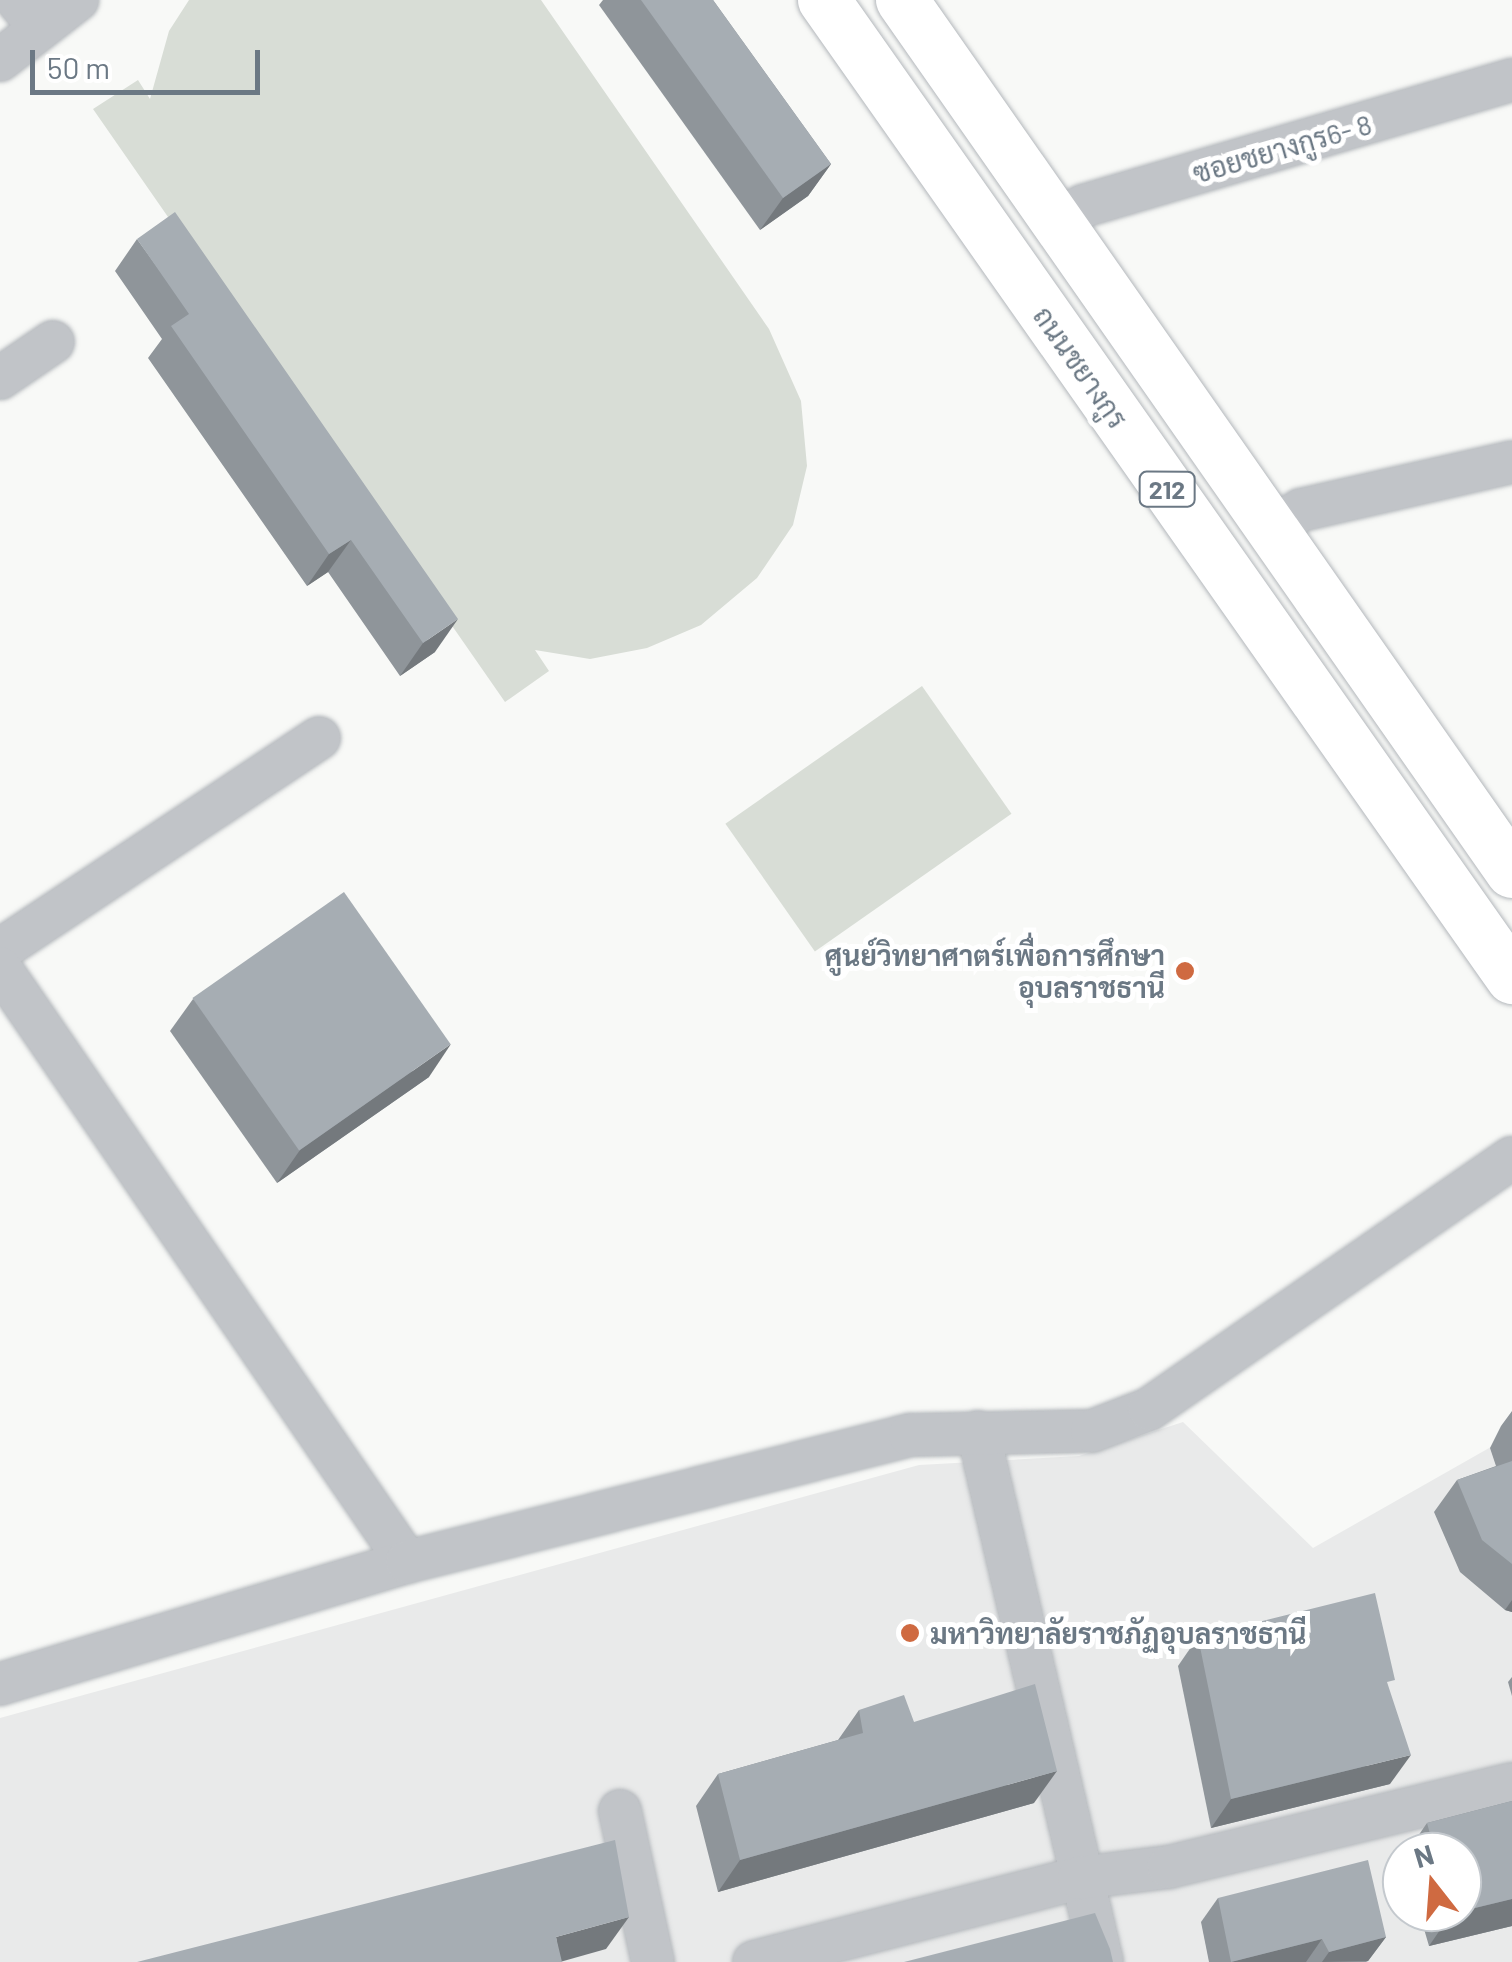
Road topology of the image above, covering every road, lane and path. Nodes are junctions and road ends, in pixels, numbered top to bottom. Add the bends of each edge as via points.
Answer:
1 (76, 0) edge
2 (824, 0) edge
3 (902, 0) edge
4 (28, 14) edge
5 (0, 60) edge
6 (1512, 80) edge
7 (1055, 224) junction
8 (53, 342) dead end
9 (0, 378) edge
10 (1512, 462) edge
11 (1269, 530) junction
12 (319, 738) dead end
13 (1512, 872) edge
14 (2, 970) edge
15 (1512, 978) edge
16 (1512, 1158) edge
17 (978, 1432) junction
18 (407, 1562) junction
19 (0, 1684) edge
20 (1512, 1784) edge
21 (620, 1811) dead end
22 (1078, 1878) junction
23 (653, 1962) edge
24 (754, 1962) edge
25 (1102, 1962) edge

1 - 4 street
2 - 15 main road, ถนนชยางกูร / 212
3 - 7 main road, 212
4 - 5 street
6 - 7 street, ซอยชยางกูร6- 8 via 1083,206
7 - 11 main road, 212
8 - 9 street
10 - 11 street via 1301,510
11 - 13 main road, 212
12 - 14 street
14 - 18 street
16 - 17 street via 1150,1408 1092,1431
17 - 18 street via 910,1435
17 - 22 street
18 - 19 street
20 - 22 street via 1168,1867
21 - 23 street
22 - 24 street
22 - 25 street

